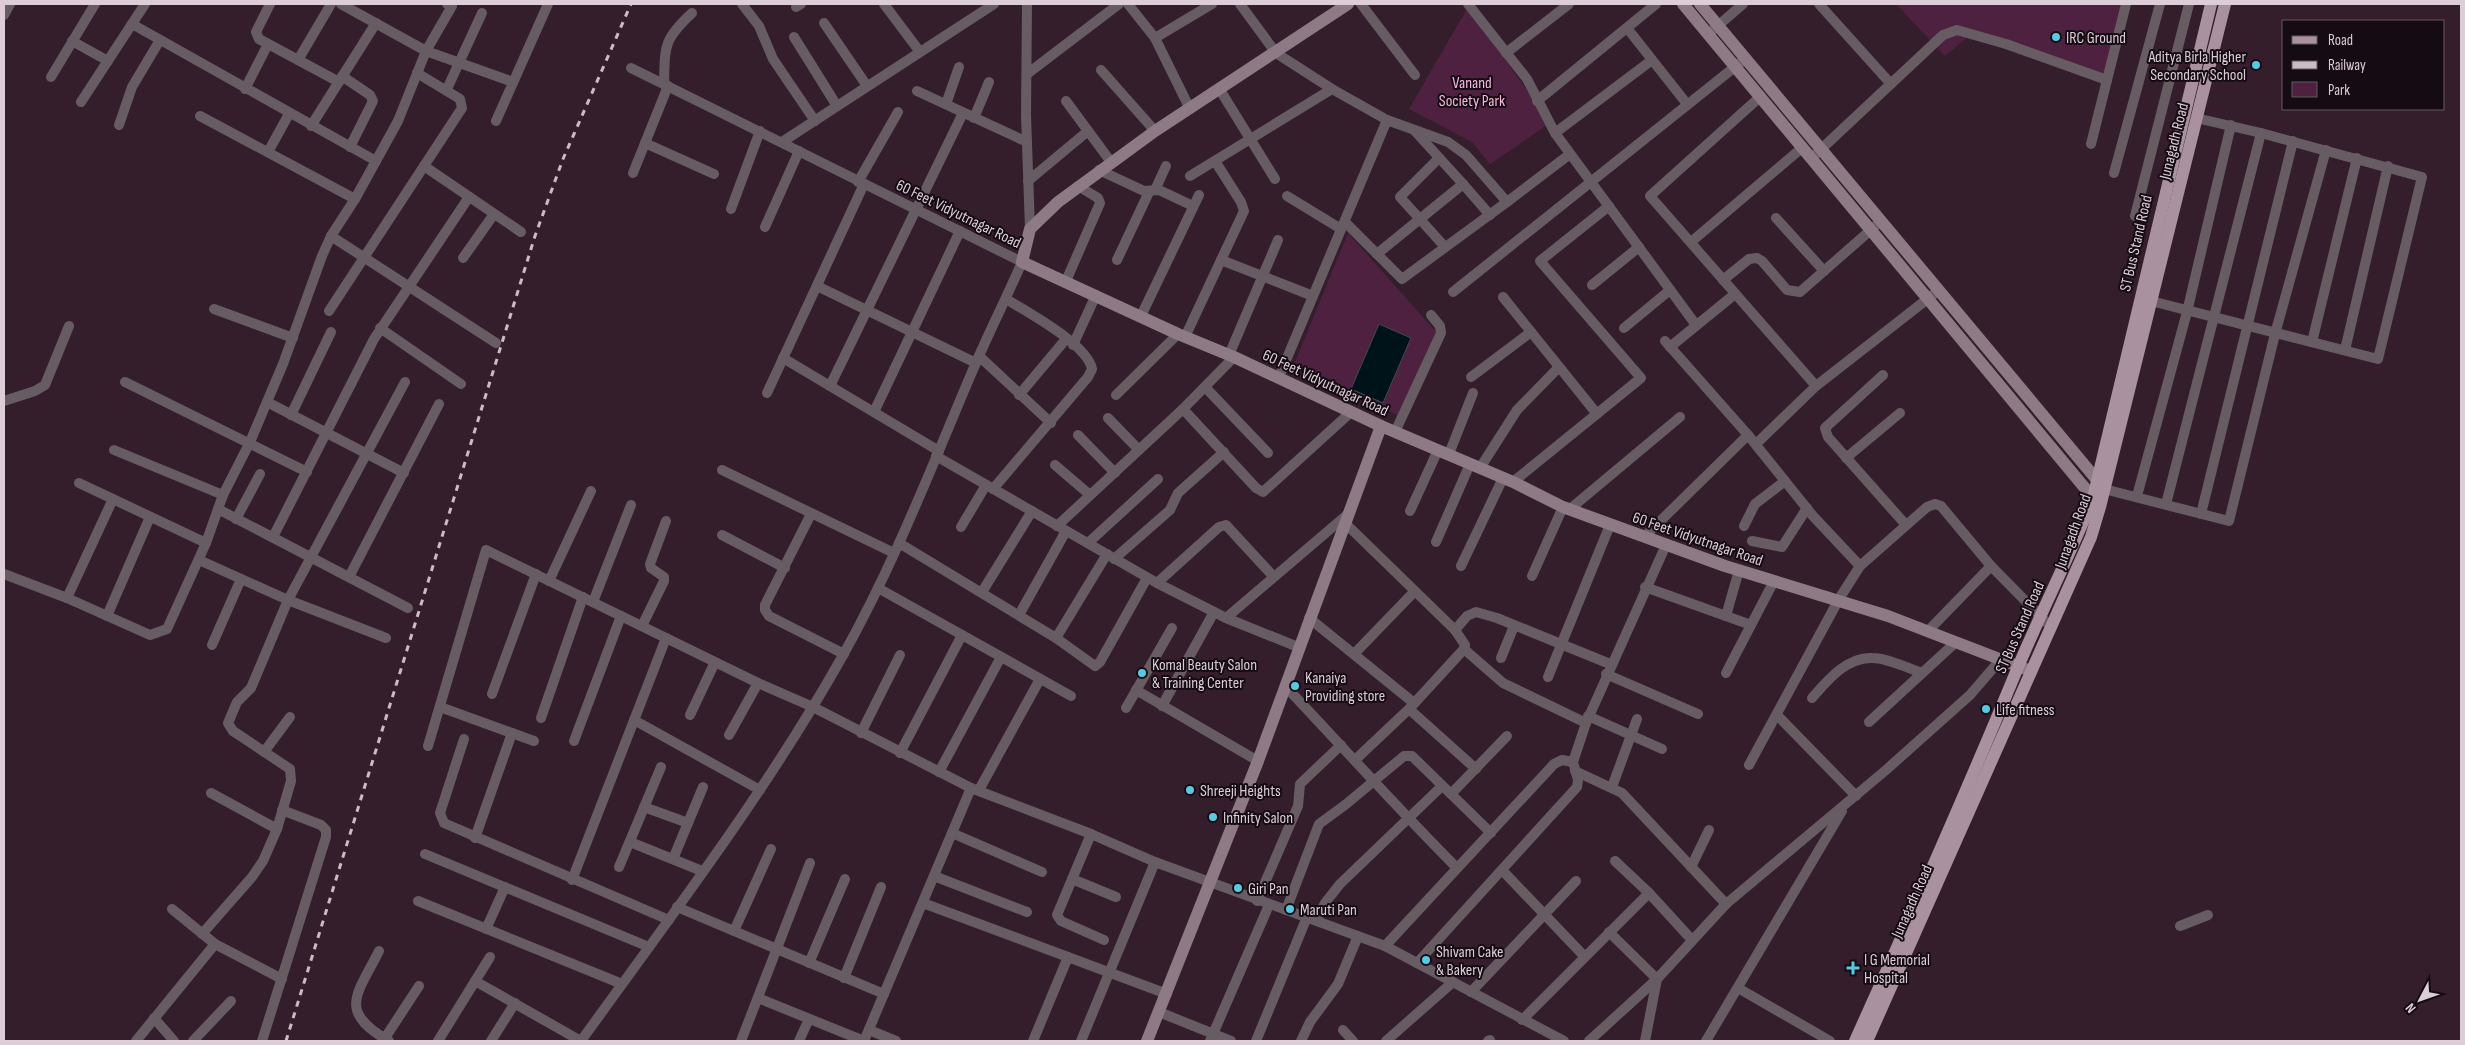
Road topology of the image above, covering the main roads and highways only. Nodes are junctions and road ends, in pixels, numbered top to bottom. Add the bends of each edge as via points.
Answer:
1 (2210, 4) edge
2 (2225, 4) edge
3 (2101, 484) junction
4 (2096, 502) junction
5 (2025, 668) junction
6 (1855, 1041) edge
7 (1867, 1041) edge

1 - 3 main road, ST Bus Stand Road
2 - 3 main road, Junagadh Road via 2151,301
3 - 4 main road, ST Bus Stand Road
4 - 5 main road, ST Bus Stand Road via 2041,617
4 - 5 main road, Junagadh Road via 2091,537 2051,627
5 - 6 main road, ST Bus Stand Road via 1987,745
5 - 7 main road, Junagadh Road

